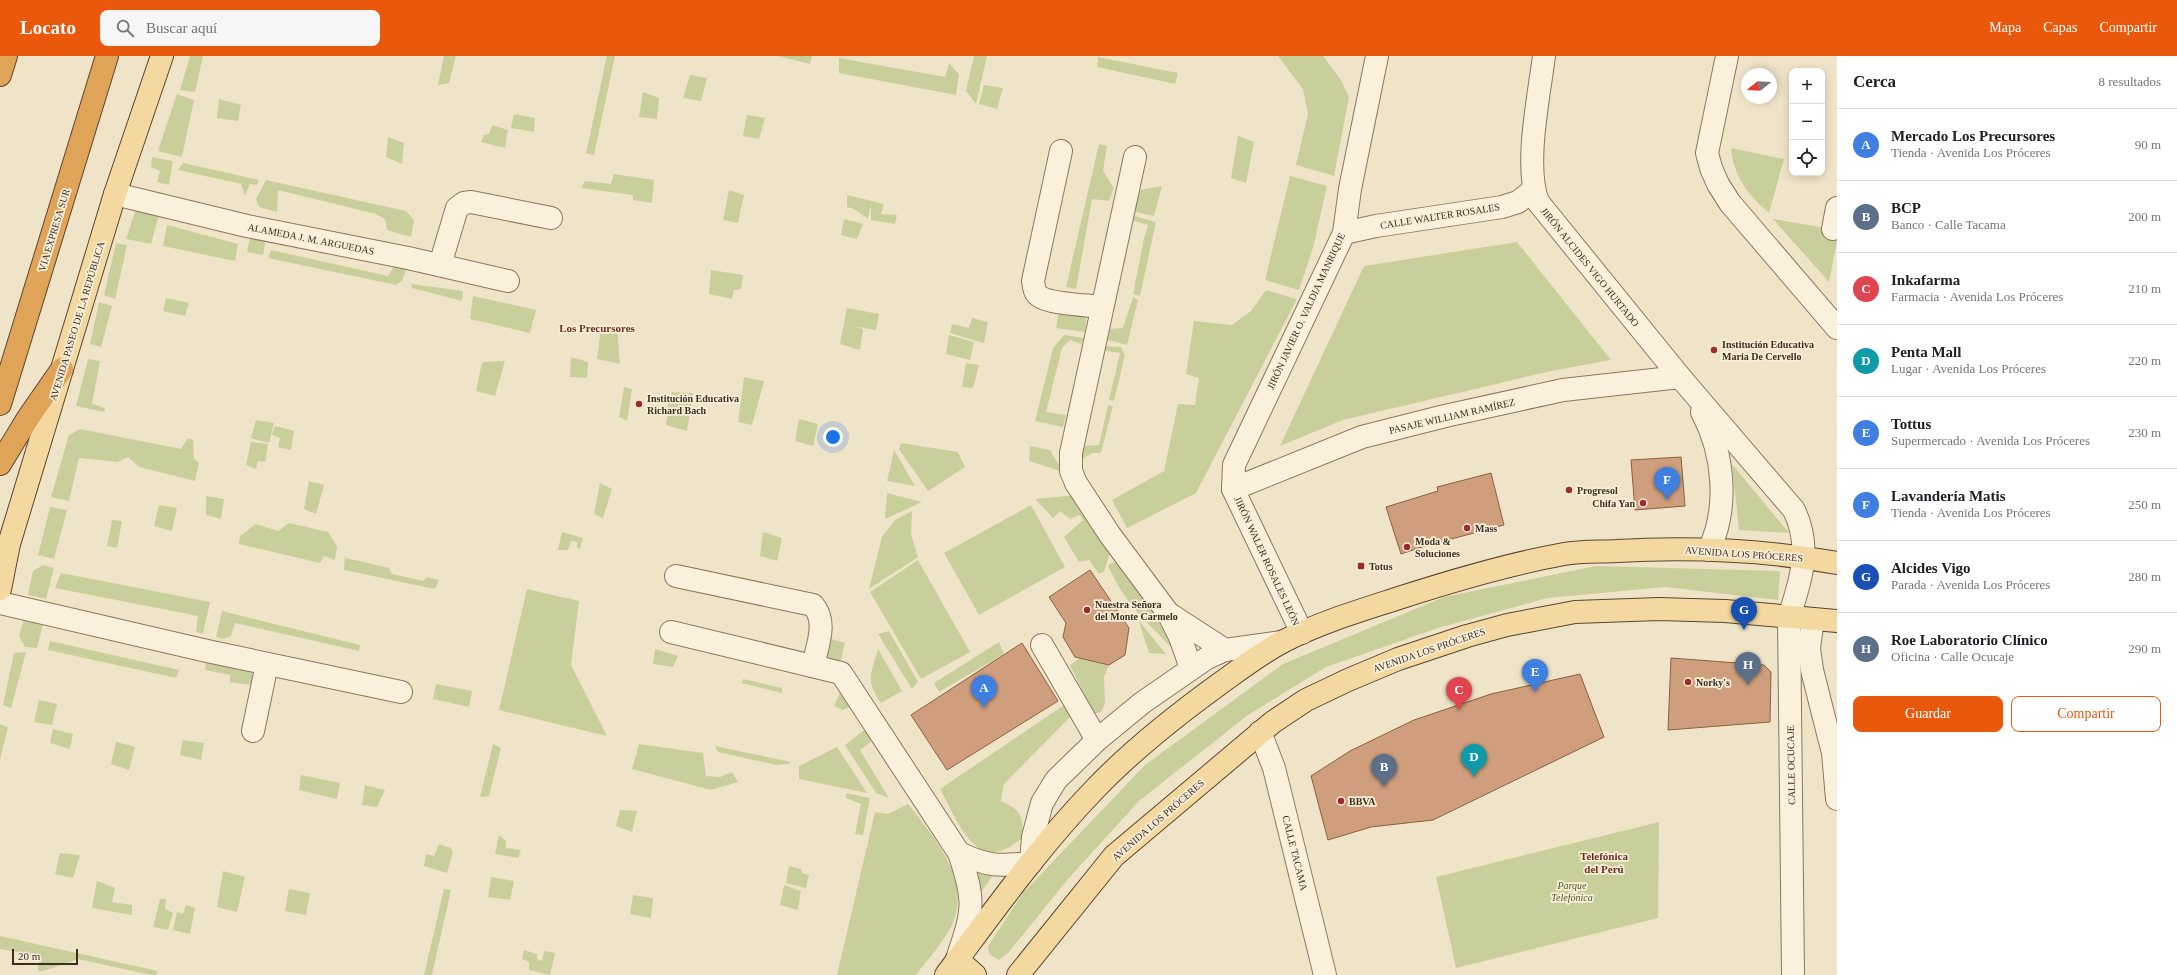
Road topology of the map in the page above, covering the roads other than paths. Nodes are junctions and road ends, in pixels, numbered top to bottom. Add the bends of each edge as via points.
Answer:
1 (6, 56) edge
2 (107, 56) edge
3 (162, 56) edge
4 (1377, 56) edge
5 (1544, 56) edge
6 (1727, 56) edge
7 (0, 75) edge
8 (1061, 151) dead end
9 (1135, 157) dead end
10 (1533, 190) junction
11 (115, 194) junction
12 (1837, 208) edge
13 (552, 218) dead end
14 (1832, 229) dead end
15 (1344, 233) junction
16 (440, 265) junction
17 (508, 281) dead end
18 (1101, 307) junction
19 (1837, 328) edge
20 (62, 369) junction
21 (1686, 383) junction
22 (0, 404) edge
23 (0, 464) edge
24 (1234, 465) joint
25 (1233, 489) junction
26 (1708, 550) junction
27 (1804, 557) junction
28 (1837, 563) edge
29 (676, 576) dead end
30 (0, 589) edge
31 (0, 603) edge
32 (1168, 613) junction
33 (1789, 617) junction
34 (1813, 619) junction
35 (1837, 621) edge
36 (671, 632) dead end
37 (1302, 633) junction
38 (1282, 642) junction
39 (1042, 645) dead end
40 (1225, 650) junction
41 (267, 664) junction
42 (813, 666) junction
43 (1190, 668) junction
44 (401, 692) dead end
45 (253, 731) dead end
46 (1260, 732) junction
47 (1097, 740) junction
48 (1837, 799) edge
49 (959, 853) junction
50 (1031, 864) junction
51 (952, 967) edge
52 (975, 975) edge
53 (1018, 975) edge
54 (1325, 975) edge
55 (1793, 975) edge

1 - 7 highway
2 - 22 highway, VIA EXPRESA SUR
3 - 11 main road, AVENIDA PASEO DE LA REPÚBLICA
4 - 15 street, JIRÓN JAVIER O. VALDIA MANRIQUE via 1350,189
5 - 10 street, JIRÓN ALCIDES VIGO HURTADO via 1531,161
6 - 19 street via 1708,153 1711,168 1730,203
8 - 18 street via 1033,281 1034,289 1039,296 1048,300
9 - 18 street
10 - 15 street, CALLE WALTER ROSALES via 1518,202 1502,207
10 - 21 street, JIRÓN ALCIDES VIGO HURTADO via 1542,209
11 - 16 street, ALAMEDA J. M. ARGUEDAS via 247,226
11 - 20 main road, AVENIDA PASEO DE LA REPÚBLICA
12 - 14 street
13 - 16 street via 481,203 464,203 457,208
15 - 24 street, JIRÓN JAVIER O. VALDIA MANRIQUE
16 - 17 street, ALAMEDA J. M. ARGUEDAS
18 - 32 street via 1071,453 1071,471 1110,535
20 - 23 highway
20 - 30 main road, AVENIDA PASEO DE LA REPÚBLICA via 9,544
21 - 25 street, PASAJE WILLIAM RAMÍREZ via 1563,390 1445,416 1362,437
21 - 26 street, JIRÓN ALCIDES VIGO HURTADO via 1706,419 1716,448 1722,498 1716,535
21 - 27 street, JIRÓN ALCIDES VIGO HURTADO via 1794,510 1804,540
24 - 25 street, JIRÓN WALER ROSALES LEÓN
25 - 37 street, JIRÓN WALER ROSALES LEÓN
26 - 27 main road, AVENIDA LOS PRÓCERES
26 - 37 main road, AVENIDA LOS PRÓCERES via 1657,549 1567,554 1450,581 1337,618
27 - 28 main road, AVENIDA LOS PRÓCERES
27 - 33 street, CALLE OCUCAJE
29 - 42 street via 814,605 820,612 821,620
31 - 41 street
32 - 40 street
32 - 43 street via 1180,637
33 - 34 main road, AVENIDA LOS PRÓCERES
33 - 46 main road, AVENIDA LOS PRÓCERES via 1725,611 1575,612 1507,625 1398,659 1348,680 1306,700
33 - 55 street, CALLE OCUCAJE
34 - 35 main road, AVENIDA LOS PRÓCERES
34 - 48 street via 1809,648 1833,753
36 - 42 street
37 - 38 main road, AVENIDA LOS PRÓCERES
38 - 40 street, AVENIDA LOS PRÓCERES
38 - 50 main road, AVENIDA LOS PRÓCERES via 1181,713 1129,757 1066,820
39 - 47 street
40 - 43 street, AVENIDA LOS PRÓCERES
41 - 44 street
41 - 45 street
42 - 49 street via 841,673
43 - 47 street, AVENIDA LOS PRÓCERES
46 - 53 main road, AVENIDA LOS PRÓCERES via 1114,856
46 - 54 street, CALLE TACAMA via 1274,768
47 - 50 street, AVENIDA LOS PRÓCERES via 1056,780 1042,803 1033,837
49 - 50 street via 980,863 1000,866
49 - 51 street via 970,885 972,903 968,927
50 - 51 main road, AVENIDA LOS PRÓCERES
51 - 52 main road

